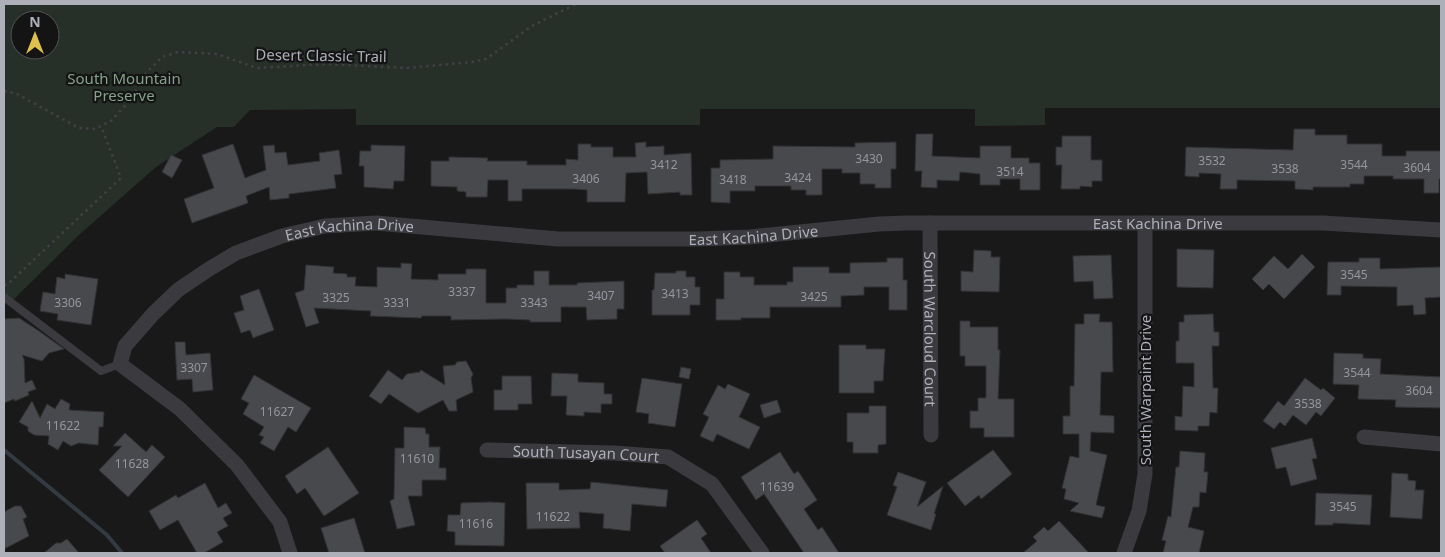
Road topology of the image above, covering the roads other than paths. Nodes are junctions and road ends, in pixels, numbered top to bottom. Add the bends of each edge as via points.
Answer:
1 (930, 223) junction
2 (1145, 223) junction
3 (1441, 230) edge
4 (4, 297) edge
5 (120, 364) junction
6 (930, 435) dead end
7 (1364, 438) dead end
8 (1441, 444) edge
9 (487, 450) dead end
10 (290, 553) edge
11 (762, 553) edge
12 (1124, 553) edge

1 - 2 street, East Kachina Drive
1 - 5 street, East Kachina Drive via 879,224 750,237 616,239 558,239 376,223 325,226 282,236 236,253 209,269 178,290 153,314 125,346
1 - 6 street, South Warcloud Court
2 - 3 street, East Kachina Drive via 1323,223
2 - 12 street, South Warpaint Drive via 1145,474 1139,511
4 - 5 lane via 101,371
5 - 10 street via 180,409 238,465 280,522
7 - 8 street
9 - 11 street, South Tusayan Court via 668,457 712,484

